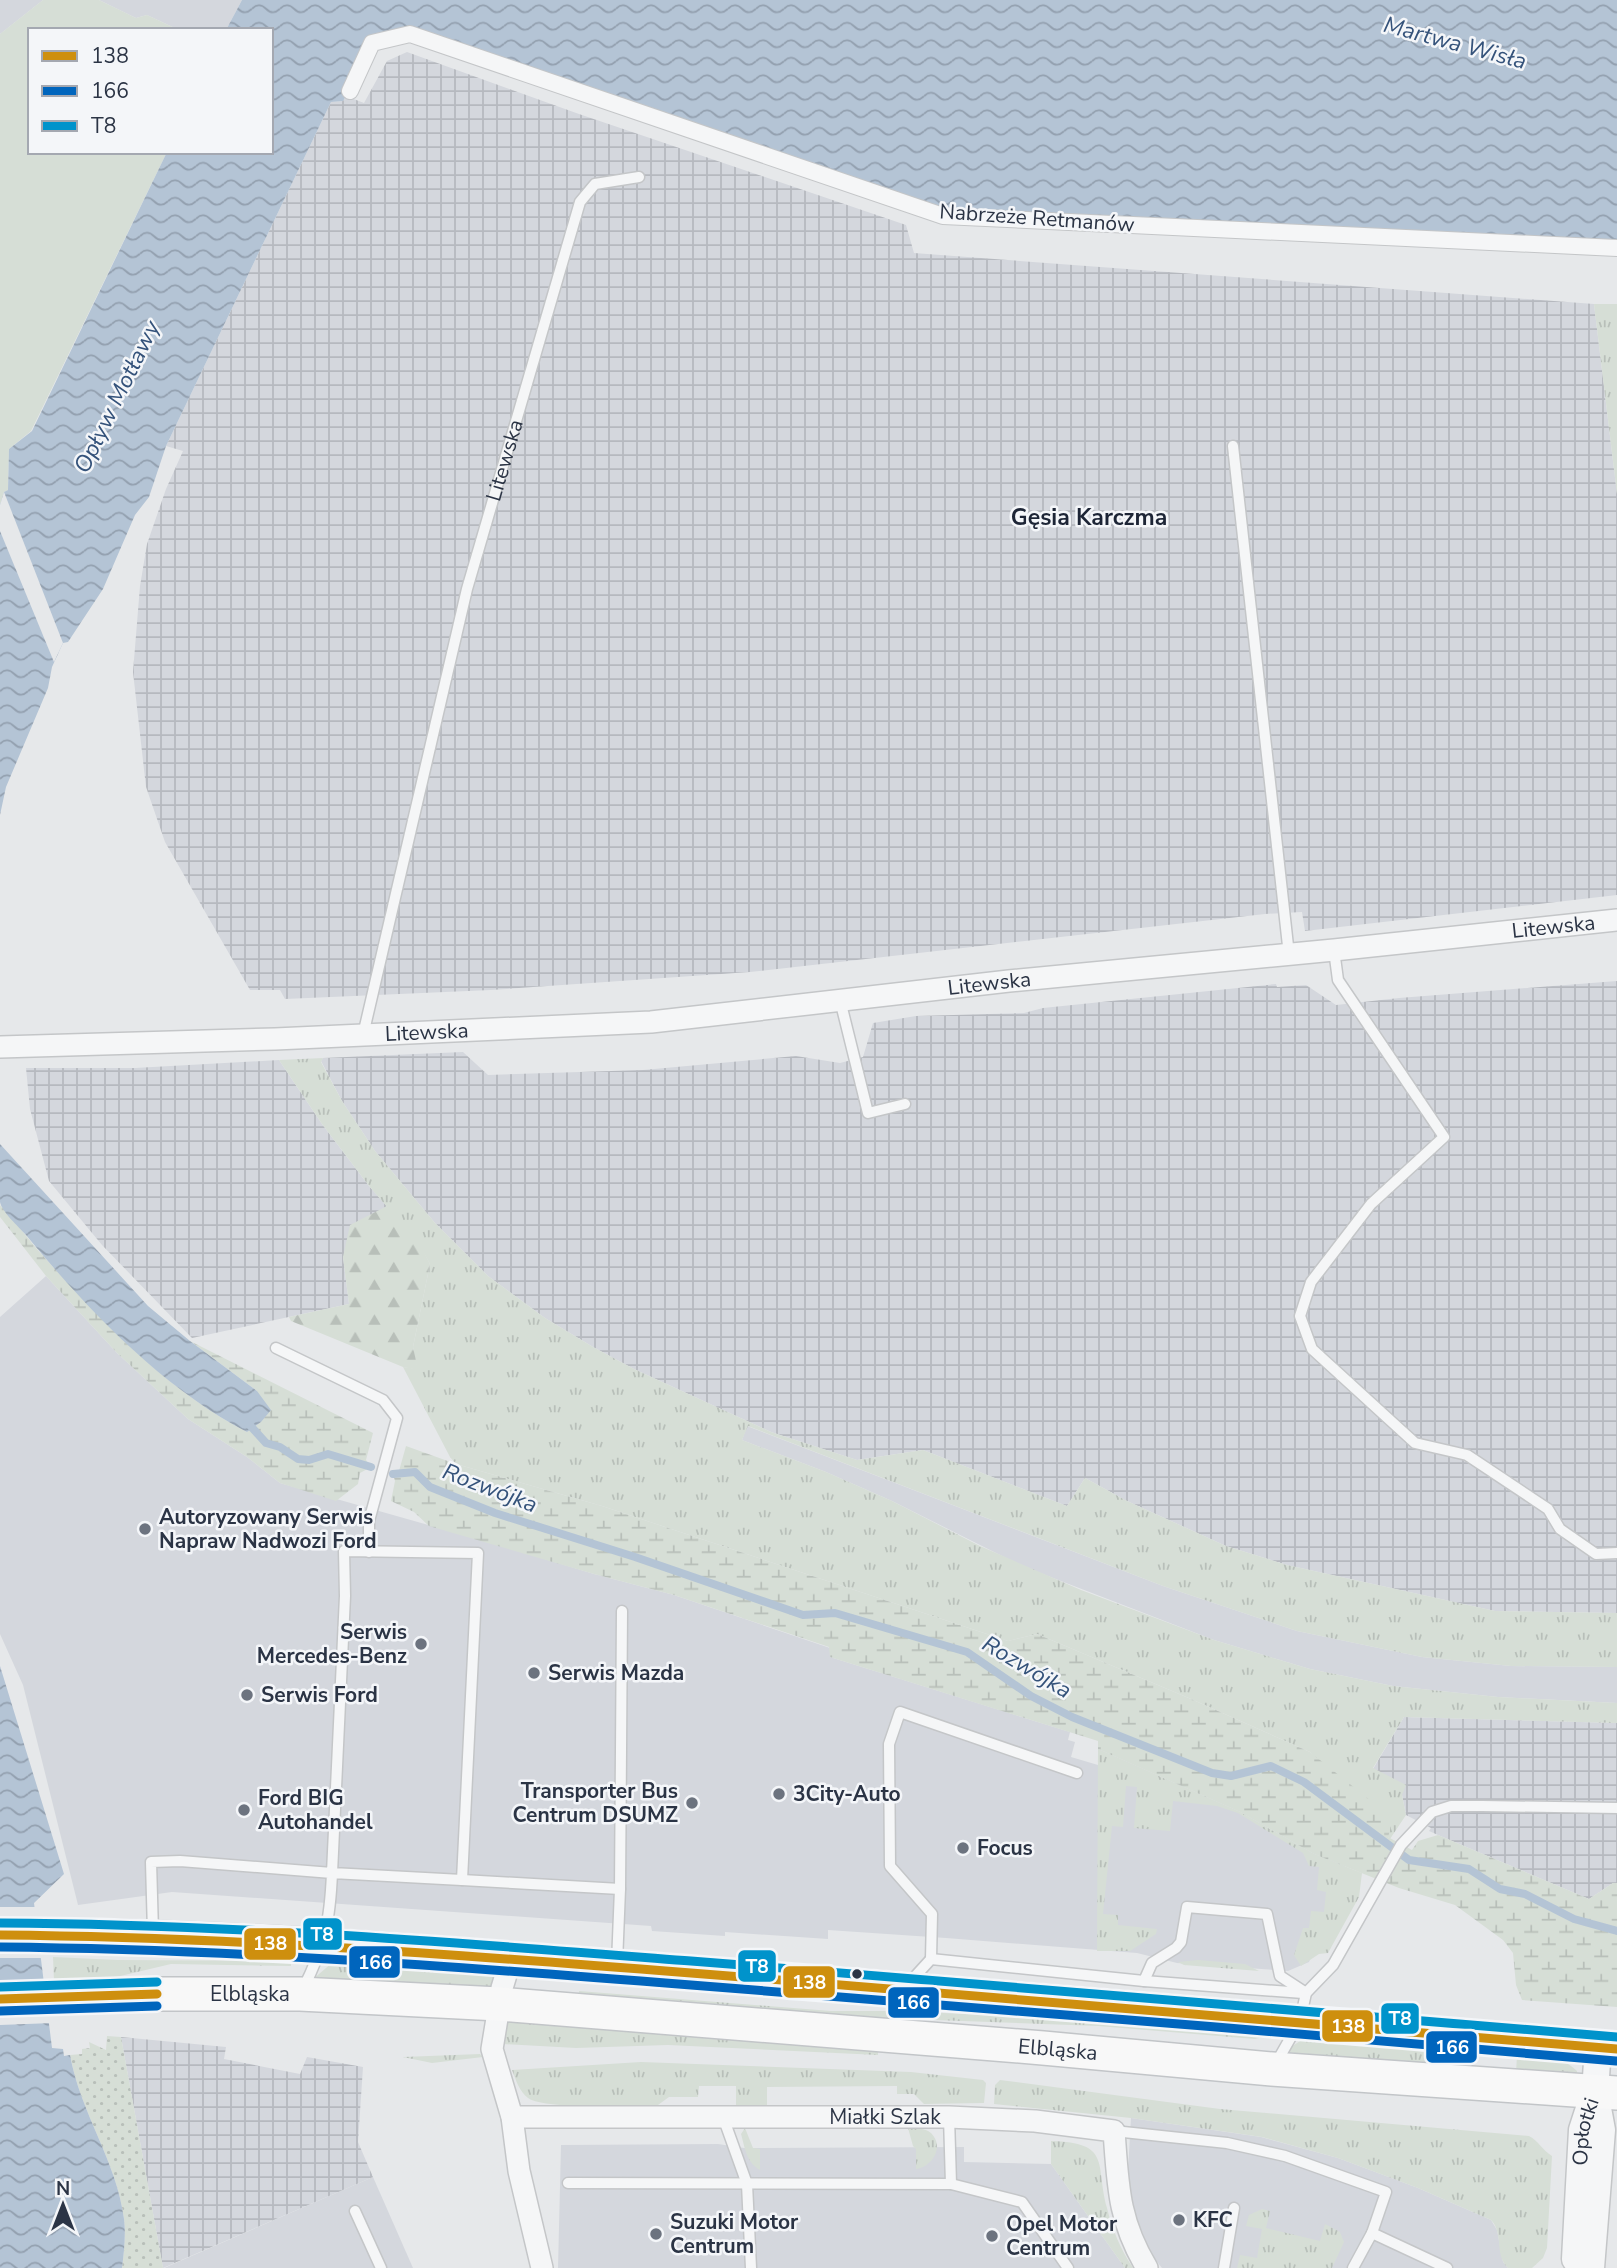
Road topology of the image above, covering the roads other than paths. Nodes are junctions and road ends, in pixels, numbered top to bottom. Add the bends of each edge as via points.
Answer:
1 (350, 91) dead end
2 (639, 177) dead end
3 (1617, 248) edge
4 (1233, 446) dead end
5 (1617, 920) edge
6 (1334, 950) junction
7 (1289, 955) junction
8 (840, 1000) junction
9 (363, 1035) junction
10 (0, 1047) edge
11 (905, 1104) dead end
12 (276, 1348) dead end
13 (369, 1552) junction
14 (1617, 1553) edge
15 (622, 1611) dead end
16 (1077, 1773) dead end
17 (1617, 1808) edge
18 (332, 1873) junction
19 (462, 1880) junction
20 (620, 1889) junction
21 (0, 1935) edge
22 (153, 1936) junction
23 (323, 1945) junction
24 (511, 1958) junction
25 (931, 1959) junction
26 (617, 1967) junction
27 (1144, 1980) junction
28 (903, 1990) junction
29 (300, 1994) junction
30 (0, 1999) edge
31 (499, 2004) junction
32 (1303, 2007) junction
33 (1608, 2048) edge
34 (1272, 2069) junction
35 (1606, 2093) edge
36 (512, 2117) junction
37 (723, 2117) junction
38 (949, 2117) junction
39 (1114, 2131) junction
40 (568, 2183) dead end
41 (951, 2184) junction
42 (747, 2185) junction
43 (1234, 2208) dead end
44 (355, 2211) dead end
45 (1371, 2233) junction
46 (1443, 2267) edge
47 (381, 2268) edge
48 (542, 2268) edge
49 (751, 2268) edge
50 (1068, 2268) edge
51 (1147, 2268) edge
52 (1224, 2268) edge
53 (1353, 2268) edge
54 (1575, 2268) edge
55 (1591, 2268) edge

1 - 3 street, Nabrzeże Retmanów via 372,43 410,34 943,216
2 - 9 lane, Litewska via 596,184 580,202 467,589
4 - 7 lane
5 - 6 street, Litewska
6 - 7 street, Litewska
6 - 14 lane via 1338,980 1444,1138 1371,1204 1311,1282 1300,1316 1312,1349 1415,1443 1468,1455 1548,1509 1560,1528 1596,1554
7 - 8 street, Litewska
8 - 9 street, Litewska via 651,1022
8 - 11 lane via 868,1113
9 - 10 street, Litewska
12 - 13 lane via 383,1400 397,1418 369,1521
13 - 18 lane via 344,1552
13 - 19 lane via 478,1553
15 - 20 lane
16 - 25 lane via 900,1712 889,1744 890,1866 932,1914
17 - 32 lane via 1451,1806 1432,1812 1401,1845 1334,1965
18 - 19 lane
18 - 22 lane via 150,1862
18 - 23 lane via 330,1918
19 - 20 lane
20 - 26 lane
21 - 22 main road
22 - 23 main road
23 - 24 main road
23 - 29 lane
24 - 26 main road
24 - 31 street
25 - 27 lane
25 - 28 lane
26 - 28 main road
27 - 32 lane
27 - 32 lane via 1152,1963 1181,1942 1186,1907 1267,1914 1280,1976
28 - 32 main road
29 - 30 main road, Elbląska via 148,1993
29 - 31 main road, Elbląska
31 - 34 main road, Elbląska
31 - 36 street via 492,2049
32 - 33 main road
32 - 34 lane
33 - 35 street
34 - 35 main road, Elbląska
35 - 54 street, Opłotki via 1582,2130
35 - 55 street, Opłotki
36 - 37 street, Miałki Szlak
36 - 48 street via 519,2171
37 - 38 street, Miałki Szlak
37 - 42 lane
38 - 39 street, Miałki Szlak via 1035,2120
38 - 41 lane
39 - 45 lane via 1239,2146 1386,2192
39 - 51 street via 1120,2205
40 - 42 lane
41 - 42 lane
41 - 50 lane via 1022,2202
42 - 49 lane
43 - 52 lane
44 - 47 lane
45 - 46 lane
45 - 53 lane

